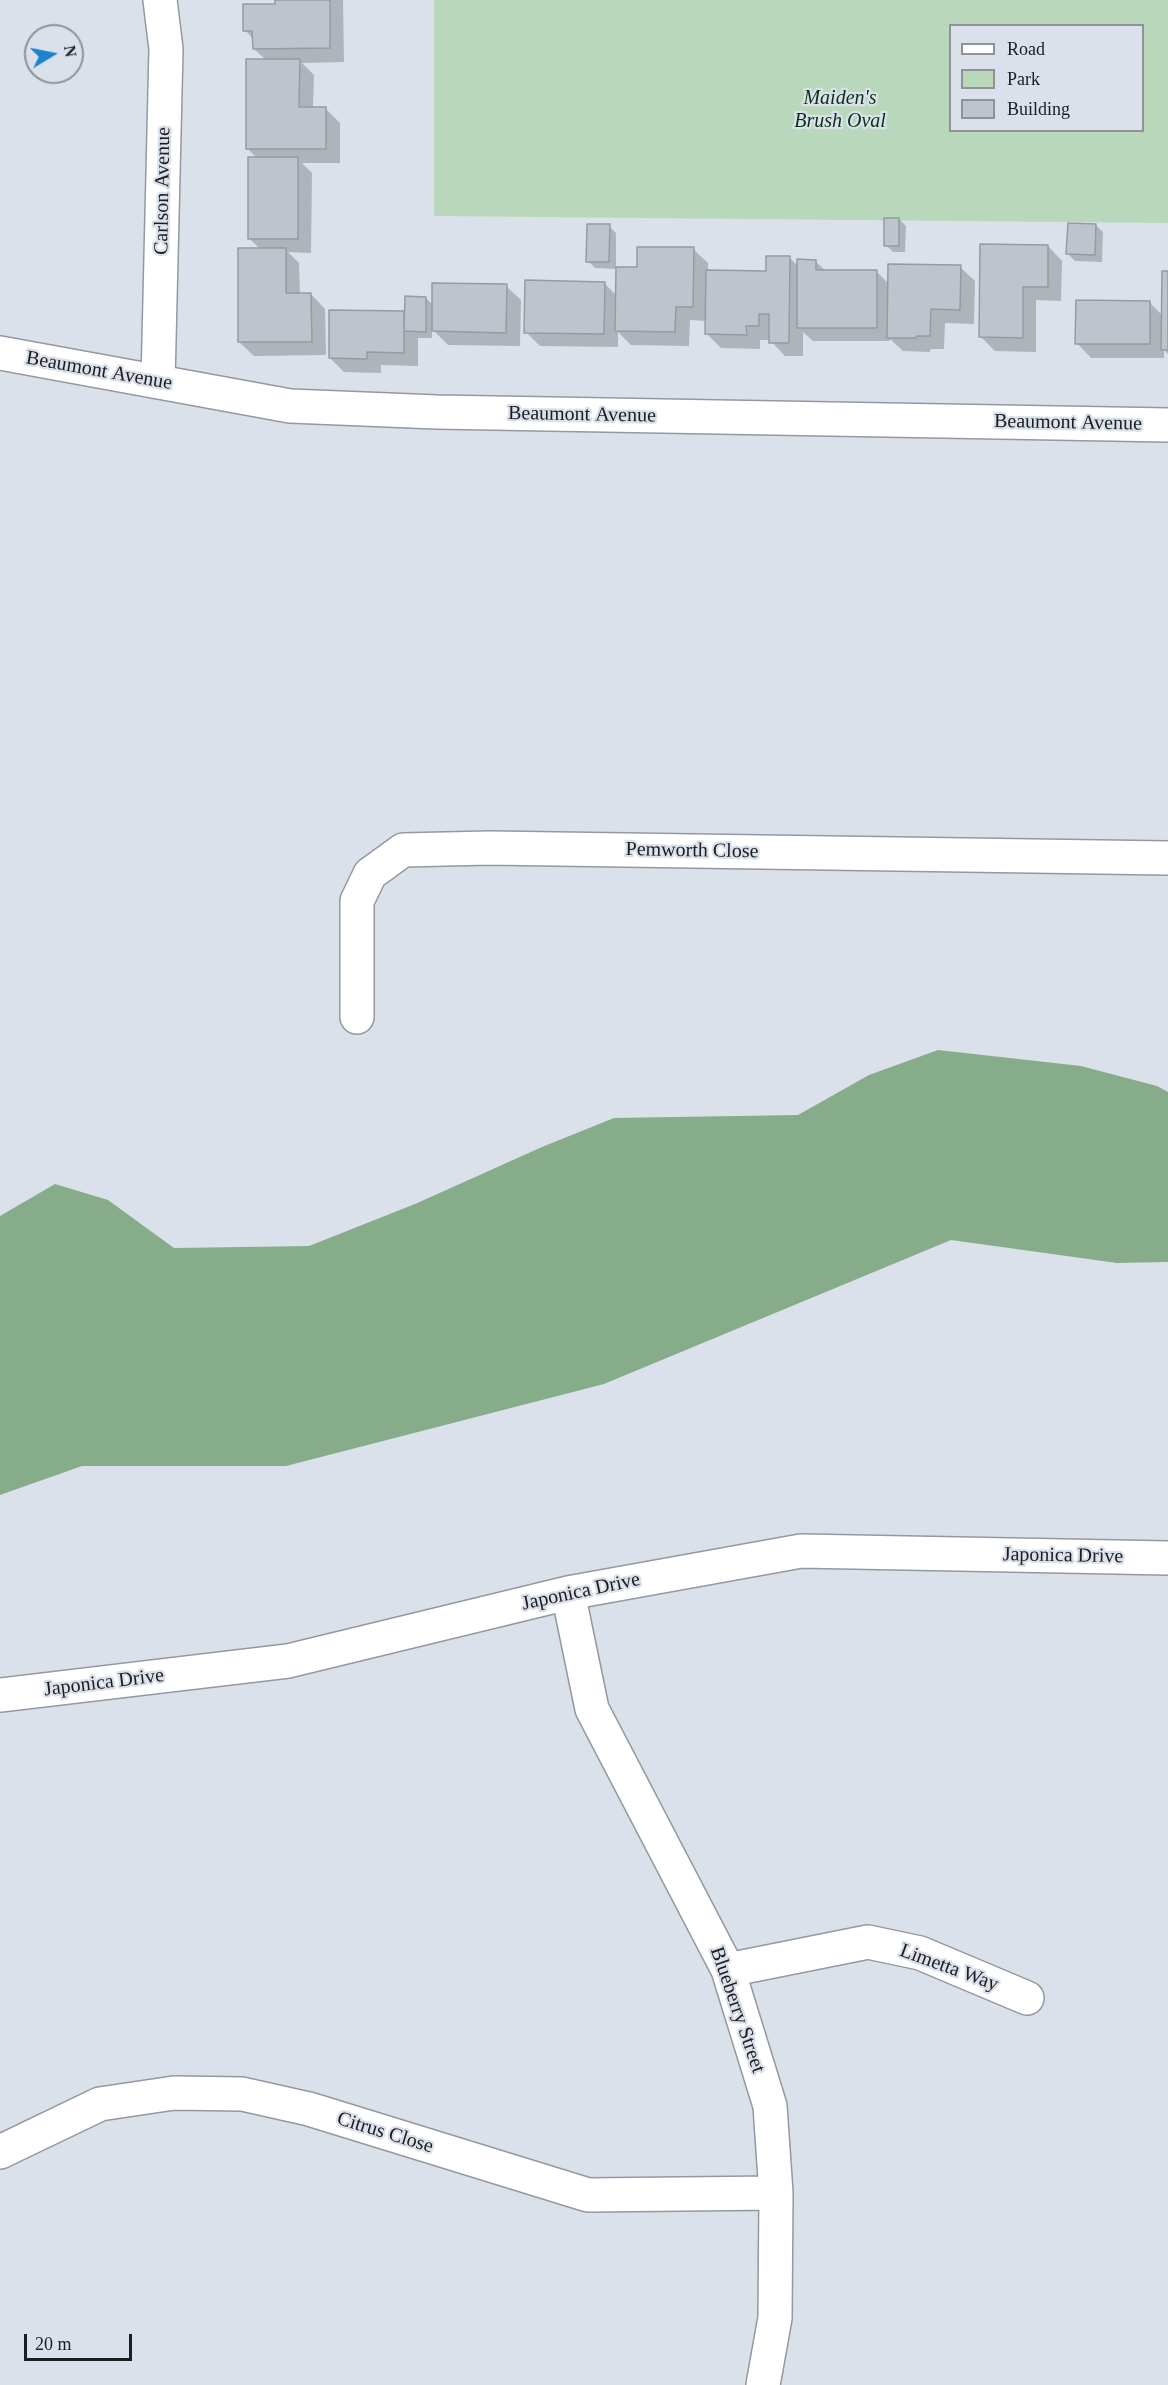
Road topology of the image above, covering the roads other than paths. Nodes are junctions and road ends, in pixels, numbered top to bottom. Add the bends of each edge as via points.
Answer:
1 (160, 0) edge
2 (0, 353) edge
3 (158, 382) junction
4 (1168, 425) edge
5 (1168, 858) edge
6 (357, 1017) dead end
7 (1168, 1558) edge
8 (568, 1593) junction
9 (0, 1695) edge
10 (728, 1970) junction
11 (1027, 1998) dead end
12 (0, 2152) edge
13 (777, 2193) junction
14 (763, 2385) edge

1 - 3 street, Carlson Avenue via 166,49
2 - 3 street, Beaumont Avenue
3 - 4 street, Beaumont Avenue via 290,406
5 - 6 street, Pemworth Close via 403,850 370,874 357,901
7 - 8 street, Japonica Drive via 801,1551
8 - 9 street, Japonica Drive via 288,1661
8 - 10 street, Blueberry Street via 592,1709
10 - 11 street, Limetta Way via 868,1942 920,1953
10 - 13 street, Blueberry Street via 770,2106
12 - 13 street, Citrus Close via 100,2104 174,2093 242,2094 309,2109 588,2196
13 - 14 street, Blueberry Street via 775,2318

